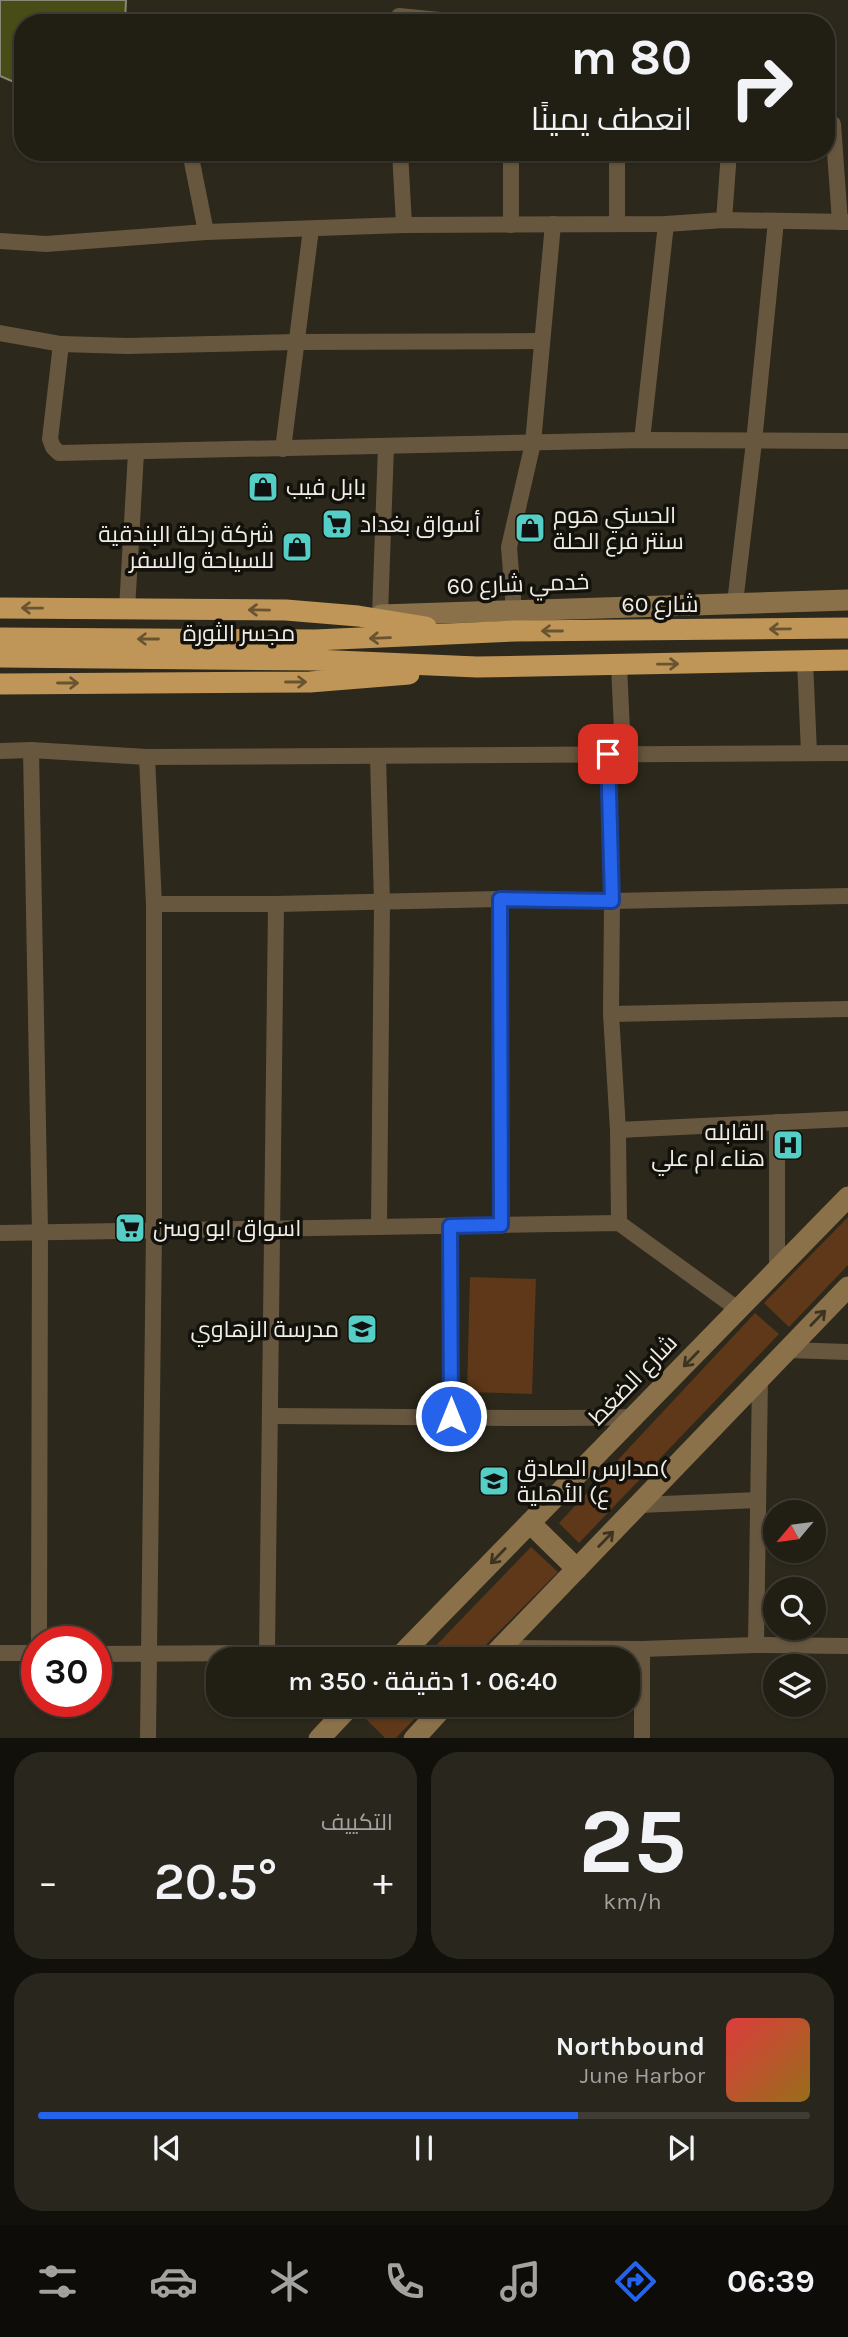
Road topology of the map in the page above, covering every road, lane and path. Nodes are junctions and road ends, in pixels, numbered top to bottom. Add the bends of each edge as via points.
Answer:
1 (835, 142) edge
2 (192, 161) edge
3 (400, 161) edge
4 (511, 161) edge
5 (617, 161) edge
6 (728, 161) edge
7 (724, 220) junction
8 (776, 221) junction
9 (844, 222) edge
10 (553, 224) junction
11 (617, 224) junction
12 (666, 224) junction
13 (404, 225) junction
14 (511, 225) junction
15 (311, 229) junction
16 (206, 232) junction
17 (0, 241) edge
18 (0, 333) edge
19 (542, 341) junction
20 (296, 342) junction
21 (61, 344) junction
22 (642, 440) junction
23 (848, 441) edge
24 (754, 442) junction
25 (533, 443) junction
26 (386, 446) junction
27 (283, 449) junction
28 (136, 453) junction
29 (848, 600) edge
30 (735, 603) junction
31 (0, 608) edge
32 (127, 609) junction
33 (514, 611) junction
34 (358, 615) junction
35 (380, 615) junction
36 (848, 628) edge
37 (473, 634) junction
38 (0, 638) edge
39 (314, 650) junction
40 (0, 657) edge
41 (848, 660) edge
42 (805, 661) junction
43 (619, 665) junction
44 (477, 667) junction
45 (0, 684) edge
46 (32, 750) junction
47 (0, 751) edge
48 (809, 752) junction
49 (848, 752) edge
50 (616, 753) junction
51 (147, 757) junction
52 (378, 757) junction
53 (848, 896) edge
54 (500, 899) junction
55 (612, 901) junction
56 (382, 902) junction
57 (154, 904) junction
58 (276, 904) junction
59 (848, 1009) edge
60 (611, 1014) junction
61 (848, 1119) edge
62 (777, 1122) junction
63 (618, 1130) junction
64 (848, 1197) edge
65 (619, 1223) junction
66 (501, 1225) junction
67 (450, 1226) junction
68 (379, 1227) junction
69 (272, 1228) junction
70 (153, 1231) junction
71 (0, 1233) edge
72 (40, 1233) junction
73 (777, 1270) junction
74 (848, 1287) edge
75 (739, 1310) junction
76 (788, 1350) junction
77 (848, 1352) edge
78 (760, 1378) junction
79 (270, 1416) junction
80 (451, 1416) junction
81 (634, 1417) junction
82 (758, 1500) junction
83 (639, 1505) junction
84 (530, 1523) junction
85 (577, 1569) junction
86 (39, 1626) edge
87 (756, 1645) junction
88 (848, 1646) edge
89 (270, 1647) edge
90 (409, 1647) edge
91 (502, 1647) edge
92 (642, 1650) joint
93 (0, 1653) edge
94 (21, 1653) edge
95 (112, 1654) edge
96 (150, 1654) junction
97 (206, 1655) edge
98 (333, 1717) edge
99 (434, 1717) edge
100 (148, 1738) edge
101 (319, 1738) edge
102 (414, 1738) edge
103 (642, 1738) edge

1 - 9 street
2 - 16 street
3 - 13 street
4 - 14 street
5 - 11 street
6 - 7 street
7 - 8 street
7 - 12 street
8 - 9 street
8 - 24 street
10 - 11 street
10 - 14 street
10 - 19 street
11 - 12 street
12 - 22 street
13 - 14 street
13 - 15 street
15 - 16 street
15 - 20 street
16 - 17 street via 46,244
18 - 21 street
19 - 20 street
19 - 25 street
20 - 21 street
20 - 27 street
21 - 28 street via 50,439 53,447 60,453
22 - 24 street
22 - 25 street
23 - 24 street
24 - 30 street
25 - 26 street
25 - 33 street via 509,548
26 - 27 street
26 - 35 street
27 - 28 street
28 - 32 street
29 - 30 street, خدمي شارع 60
30 - 33 street, خدمي شارع 60
32 -> 31 highway
34 -> 32 highway
33 - 35 street, خدمي شارع 60
34 - 35 street, خدمي شارع 60
34 - 37 highway
36 -> 37 highway, شارع 60
37 -> 39 highway, مجسر الثورة
39 -> 38 highway, مجسر الثورة
39 - 40 highway, مجسر الثورة
39 - 44 highway, مجسر الثورة
41 - 42 highway
43 -> 42 highway
42 - 48 street
43 - 44 highway
43 - 50 street
45 -> 44 highway via 310,682
46 - 47 street
46 - 51 street
46 - 72 street
48 - 49 street
48 - 50 street
50 - 52 street
50 - 55 street
51 - 52 street
51 - 57 street
52 - 56 street
53 - 55 street
54 - 55 street
54 - 56 street
54 - 66 street
55 - 60 street
56 - 58 street
56 - 68 street
57 - 58 street
57 - 70 street
58 - 69 street
59 - 60 street
60 - 63 street
61 - 62 street
62 - 63 street
62 - 73 street
63 - 65 street
64 - 73 street, شارع الضغط
65 - 66 street
65 - 75 street
66 - 67 street
67 - 68 street
67 - 80 street
68 - 69 street
69 - 70 street
69 - 79 street
70 - 72 street
70 - 96 street
71 - 72 street
72 - 86 street
73 - 75 street, شارع الضغط
76 -> 74 street
75 -> 81 street, شارع الضغط
76 - 77 street
76 - 78 street
78 - 82 street
78 - 83 street
79 - 80 street
79 - 89 street
80 - 81 street
81 - 84 street, شارع الضغط
82 - 83 street
82 - 87 street
85 -> 83 street
84 - 85 street
84 -> 90 street, شارع الضغط
85 - 91 street
87 - 88 street
87 - 92 street
92 - 103 street
93 - 94 street
95 - 96 street
96 - 97 street
96 - 100 street
98 - 101 street
99 - 102 street

